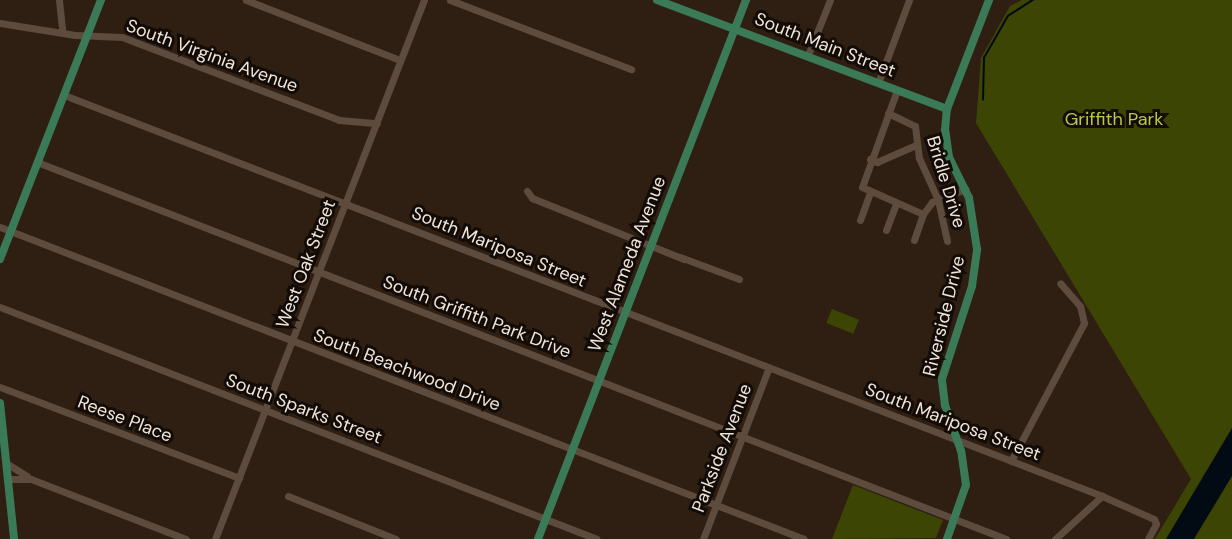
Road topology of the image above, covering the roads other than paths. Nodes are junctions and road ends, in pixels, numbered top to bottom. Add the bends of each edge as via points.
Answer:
1 (59, 0) edge
2 (101, 0) edge
3 (246, 0) edge
4 (424, 0) edge
5 (450, 0) edge
6 (657, 0) edge
7 (746, 0) edge
8 (830, 0) edge
9 (909, 0) edge
10 (989, 0) edge
11 (671, 3) edge
12 (0, 23) edge
13 (735, 29) junction
14 (62, 31) junction
15 (87, 35) junction
16 (808, 55) junction
17 (400, 60) junction
18 (631, 69) dead end
19 (878, 83) junction
20 (897, 90) junction
21 (64, 94) junction
22 (947, 109) junction
23 (888, 113) junction
24 (377, 123) junction
25 (916, 145) junction
26 (870, 159) junction
27 (37, 162) junction
28 (966, 189) junction
29 (527, 191) dead end
30 (870, 193) junction
31 (938, 200) junction
32 (346, 203) junction
33 (896, 204) junction
34 (923, 214) junction
35 (860, 220) dead end
36 (0, 227) edge
37 (886, 230) dead end
38 (11, 231) junction
39 (914, 240) dead end
40 (947, 241) dead end
41 (651, 246) junction
42 (0, 259) edge
43 (319, 271) junction
44 (739, 279) dead end
45 (1060, 283) dead end
46 (0, 307) edge
47 (626, 313) junction
48 (292, 341) junction
49 (769, 367) junction
50 (599, 381) junction
51 (0, 387) edge
52 (0, 403) edge
53 (265, 410) junction
54 (742, 435) junction
55 (956, 438) junction
56 (573, 450) junction
57 (1011, 461) junction
58 (6, 463) junction
59 (239, 478) junction
60 (7, 479) junction
61 (31, 479) junction
62 (288, 496) dead end
63 (1102, 496) junction
64 (716, 505) junction
65 (957, 518) junction
66 (546, 519) junction
67 (14, 539) edge
68 (186, 539) edge
69 (215, 539) edge
70 (396, 539) edge
71 (538, 539) edge
72 (597, 539) edge
73 (703, 539) edge
74 (804, 539) edge
75 (947, 539) edge
76 (1006, 539) edge
77 (1055, 539) edge
78 (1148, 539) edge

1 - 14 street
2 - 15 main road
3 - 17 street
4 - 17 street, West Oak Street
5 - 18 street
6 - 11 main road, South Main Street
7 - 13 main road, West Alameda Avenue
8 - 16 street
9 - 19 street
10 - 22 main road, Riverside Drive
11 - 13 main road, South Main Street
12 - 14 street, South Virginia Avenue
13 - 16 main road, South Main Street
13 - 41 main road, West Alameda Avenue
14 - 15 street, South Virginia Avenue
15 - 21 main road
15 - 24 street, South Virginia Avenue via 122,37 339,120
16 - 19 main road, South Main Street
17 - 24 street, West Oak Street
19 - 20 main road, South Main Street
20 - 22 main road, South Main Street
20 - 23 street
21 - 27 main road
21 - 32 street, South Mariposa Street
22 - 28 main road, Riverside Drive via 947,150
23 - 25 street, Bridle Drive via 914,124
23 - 26 street
24 - 32 street, West Oak Street
25 - 26 street via 877,162
25 - 31 street, Bridle Drive
26 - 30 street via 861,182
27 - 38 main road
27 - 43 street, South Griffith Park Drive
28 - 31 street
28 - 55 main road, Riverside Drive via 976,231 976,262 942,379 945,405
29 - 41 street via 532,198
30 - 33 street
30 - 35 street
31 - 34 street via 929,204
31 - 40 street, Bridle Drive
32 - 43 street, West Oak Street
32 - 47 street, South Mariposa Street
33 - 34 street
33 - 37 street
34 - 39 street
36 - 38 street, South Beachwood Drive
38 - 42 main road
38 - 48 street, South Beachwood Drive
41 - 44 street
41 - 47 main road, West Alameda Avenue
43 - 48 street, West Oak Street
43 - 50 street, South Griffith Park Drive
45 - 57 street via 1076,300 1084,323
46 - 53 street, South Sparks Street
47 - 49 street, South Mariposa Street
47 - 50 main road, West Alameda Avenue
48 - 53 street, West Oak Street
48 - 56 street, South Beachwood Drive
49 - 54 street, Parkside Avenue
49 - 55 street, South Mariposa Street
50 - 54 street, South Griffith Park Drive
50 - 56 main road, West Alameda Avenue
51 - 59 street, Reese Place
52 - 58 main road
53 - 59 street, West Oak Street
53 - 66 street, South Sparks Street
54 - 64 street, Parkside Avenue
54 - 65 street, South Griffith Park Drive
55 - 57 street, South Mariposa Street
55 - 65 main road, Riverside Drive via 966,485
56 - 64 street, South Beachwood Drive
56 - 66 main road, West Alameda Avenue
57 - 63 street, South Mariposa Street
58 - 60 main road
58 - 61 street
59 - 69 street, West Oak Street
60 - 61 street
60 - 67 main road
61 - 68 street
62 - 70 street
63 - 77 street
63 - 78 street, South Mariposa Street via 1156,522
64 - 73 street, Parkside Avenue
64 - 74 street, South Beachwood Drive
65 - 75 main road, Riverside Drive
65 - 76 street, South Griffith Park Drive
66 - 71 main road, West Alameda Avenue
66 - 72 street, South Sparks Street

